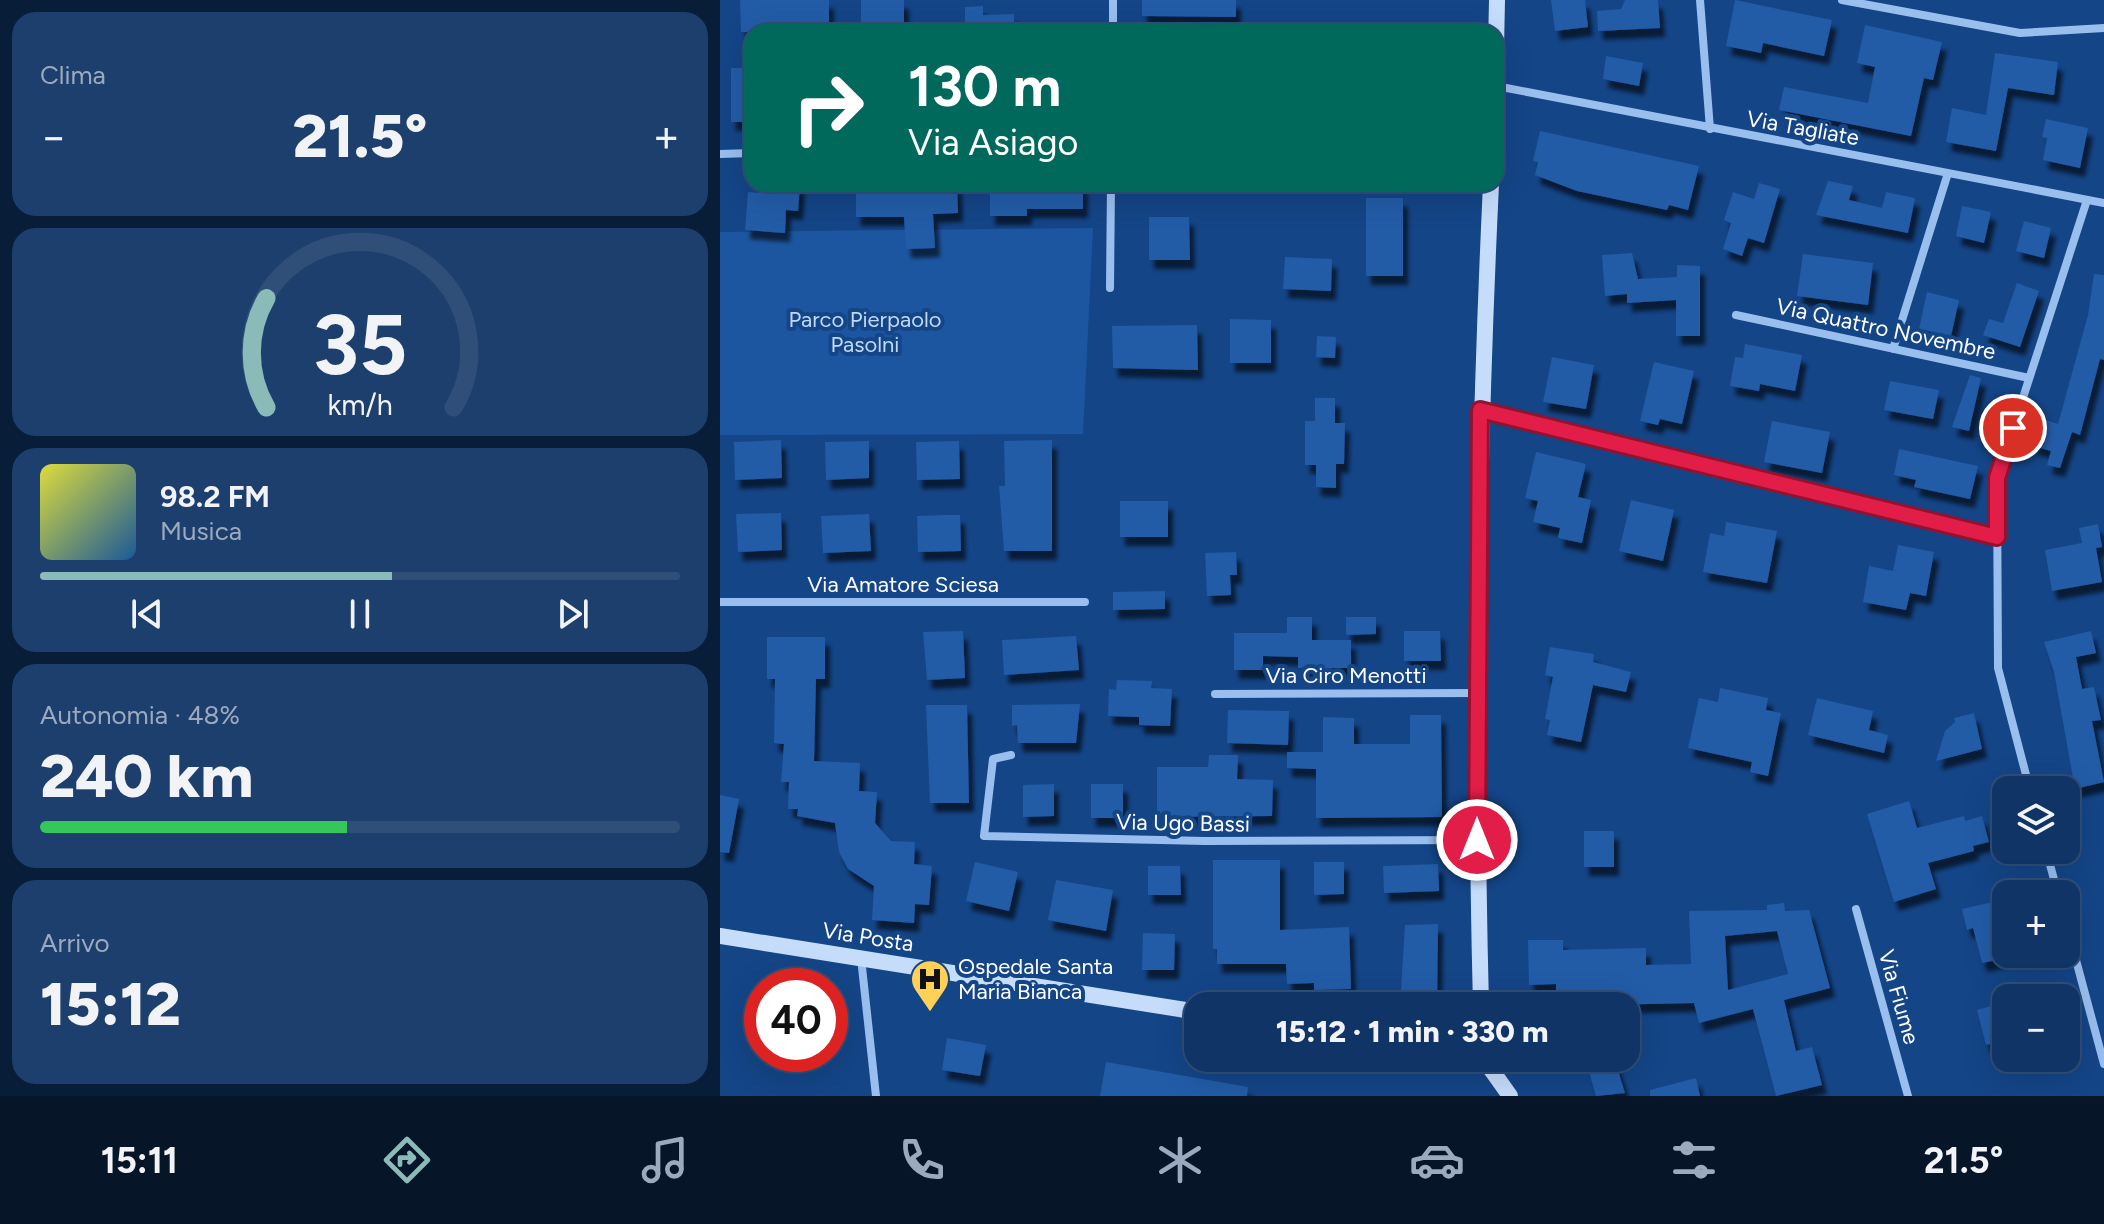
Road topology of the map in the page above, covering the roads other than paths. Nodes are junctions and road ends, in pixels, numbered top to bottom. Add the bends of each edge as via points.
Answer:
1 (1113, 0) edge
2 (1497, 0) edge
3 (1700, 0) edge
4 (1842, 0) edge
5 (1113, 24) edge
6 (1496, 24) edge
7 (2104, 28) edge
8 (1504, 88) edge
9 (1710, 129) junction
10 (744, 153) edge
11 (720, 154) edge
12 (1948, 173) junction
13 (1111, 192) edge
14 (1491, 192) edge
15 (2087, 200) junction
16 (2104, 203) edge
17 (1110, 288) dead end
18 (1736, 315) dead end
19 (1893, 349) junction
20 (2029, 378) junction
21 (1480, 410) junction
22 (1997, 537) junction
23 (720, 602) edge
24 (1085, 602) dead end
25 (1478, 693) junction
26 (1215, 694) dead end
27 (1011, 755) dead end
28 (2026, 776) edge
29 (1477, 840) junction
30 (1856, 909) dead end
31 (720, 936) edge
32 (861, 958) junction
33 (2078, 968) edge
34 (1481, 992) edge
35 (1184, 1010) edge
36 (2104, 1064) edge
37 (1493, 1072) edge
38 (876, 1096) edge
39 (1510, 1096) edge
40 (1908, 1096) edge

1 - 5 street
2 - 6 street
3 - 9 street
4 - 7 street via 2020,33
8 - 9 street, Via Tagliate
9 - 12 street, Via Tagliate
10 - 11 street
12 - 15 street, Via Tagliate
12 - 19 street
13 - 17 street
14 - 21 street
15 - 16 street, Via Tagliate
15 - 20 street
18 - 19 street, Via Quattro Novembre
19 - 20 street, Via Quattro Novembre
20 - 22 street via 1997,478
21 - 22 street
21 - 25 street
22 - 28 street via 1998,668
23 - 24 street, Via Amatore Sciesa
25 - 26 street, Via Ciro Menotti
25 - 29 street
27 - 29 street, Via Ugo Bassi via 993,759 984,836
29 - 34 street
30 - 40 street, Via Fiume
31 - 32 street, Via Posta
32 - 35 street, Via Posta
32 - 38 street
33 - 36 street
37 - 39 street

